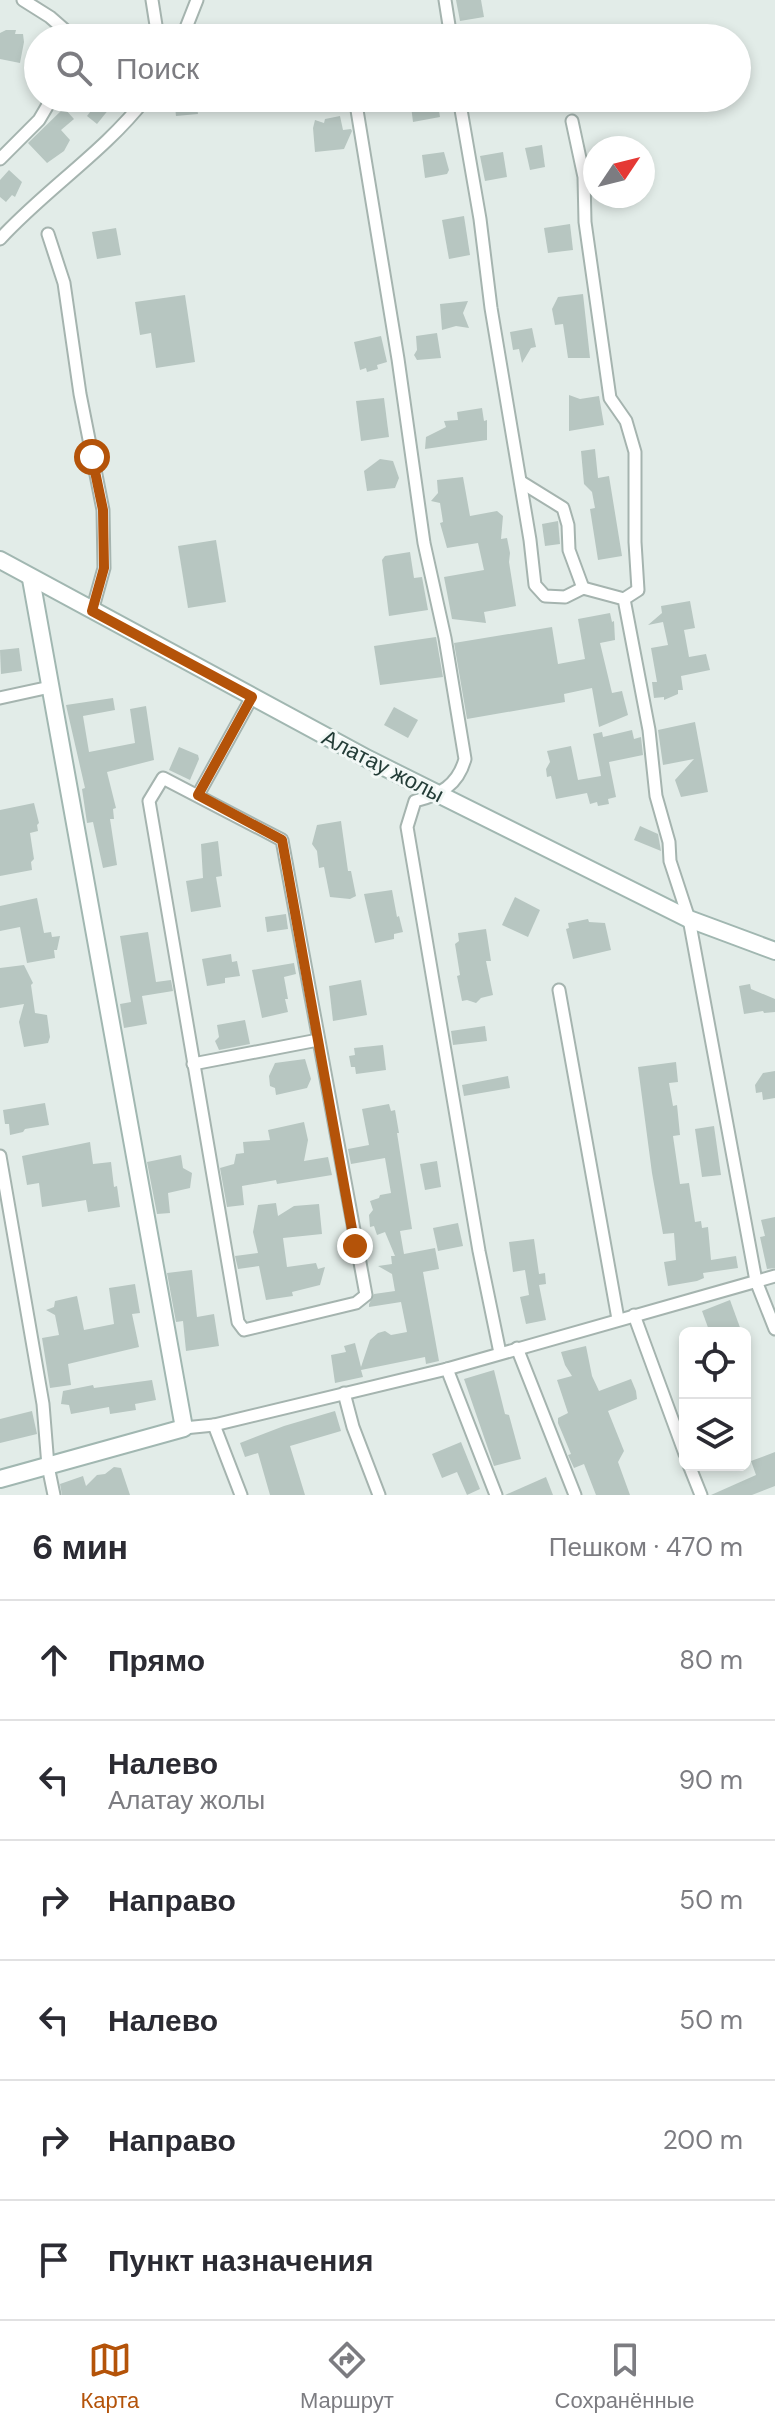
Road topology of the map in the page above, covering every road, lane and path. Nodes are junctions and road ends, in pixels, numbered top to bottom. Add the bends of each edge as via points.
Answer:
1 (23, 0) edge
2 (152, 0) edge
3 (197, 0) edge
4 (445, 0) edge
5 (58, 24) edge
6 (156, 24) edge
7 (188, 24) edge
8 (449, 24) edge
9 (44, 112) edge
10 (135, 112) edge
11 (357, 112) edge
12 (461, 112) edge
13 (572, 121) dead end
14 (0, 160) edge
15 (48, 234) dead end
16 (0, 239) edge
17 (521, 482) junction
18 (0, 560) edge
19 (31, 579) junction
20 (583, 588) junction
21 (624, 599) junction
22 (92, 611) junction
23 (50, 687) junction
24 (252, 697) junction
25 (0, 698) edge
26 (198, 795) junction
27 (439, 795) junction
28 (689, 919) junction
29 (775, 951) edge
30 (559, 990) dead end
31 (318, 1040) junction
32 (193, 1064) junction
33 (0, 1156) edge
34 (775, 1276) edge
35 (756, 1281) junction
36 (634, 1315) junction
37 (618, 1319) junction
38 (775, 1329) edge
39 (517, 1348) junction
40 (500, 1353) junction
41 (447, 1369) junction
42 (344, 1393) junction
43 (214, 1425) junction
44 (184, 1428) junction
45 (679, 1438) edge
46 (48, 1466) junction
47 (691, 1471) edge
48 (0, 1479) edge
49 (54, 1495) edge
50 (241, 1495) edge
51 (379, 1495) edge
52 (496, 1495) edge
53 (575, 1495) edge
54 (701, 1495) edge

1 - 5 street
2 - 6 street
3 - 7 street
4 - 8 street
9 - 14 street
10 - 16 street
11 - 27 street via 424,543 465,759 461,774
12 - 17 street
13 - 21 street via 584,177 585,222 610,398 626,421 635,452 638,590
15 - 22 street via 64,283 103,510 104,568
17 - 20 street via 563,508 569,550
17 - 20 street via 535,585 545,596 565,597
18 - 19 street, Алатау жолы
19 - 22 street, Алатау жолы
19 - 23 street
20 - 21 street
21 - 28 street via 656,796
22 - 24 street, Алатау жолы
23 - 25 street
23 - 44 street
24 - 26 street
24 - 27 street, Алатау жолы
26 - 31 street via 282,840
26 - 32 street via 163,778 149,801
27 - 28 street, Алатау жолы
27 - 40 street via 415,801 407,827
28 - 29 street, Алатау жолы
28 - 35 street
30 - 37 street
31 - 32 street
31 - 32 street via 366,1295 356,1303 244,1330 238,1322
33 - 46 street via 43,1404
34 - 35 street
35 - 36 street
35 - 38 street
36 - 37 street
36 - 45 street
37 - 39 street
39 - 40 street
39 - 53 street
40 - 41 street
41 - 42 street
41 - 52 street
42 - 43 street
42 - 51 street
43 - 44 street
43 - 50 street
44 - 46 street
46 - 48 street
46 - 49 street
47 - 54 street

